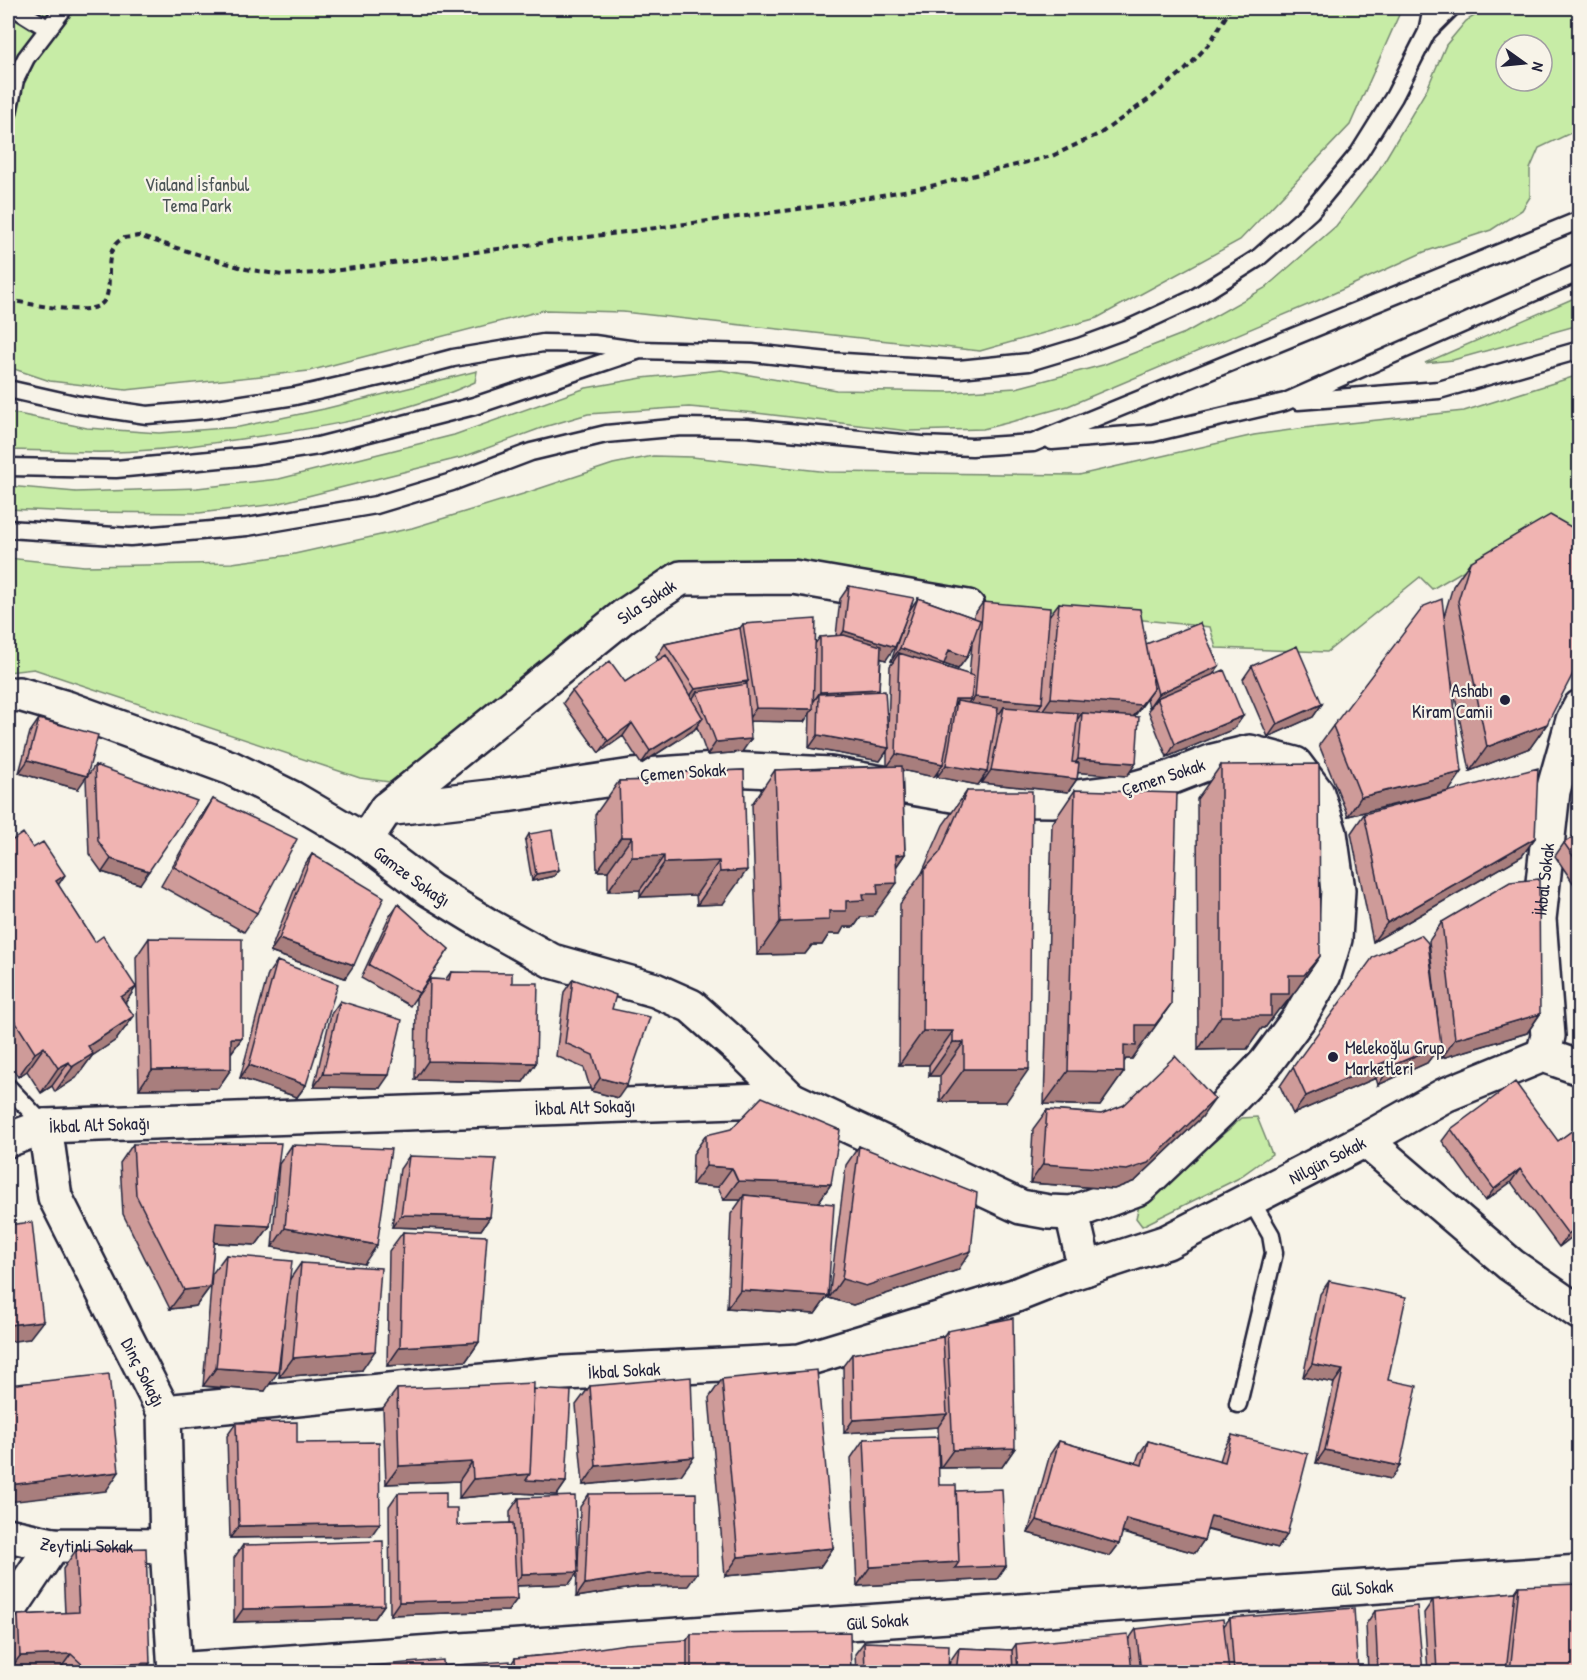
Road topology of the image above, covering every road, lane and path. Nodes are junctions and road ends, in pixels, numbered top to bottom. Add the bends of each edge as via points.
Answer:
1 (15, 8) edge
2 (64, 8) edge
3 (1229, 8) edge
4 (1432, 8) edge
5 (1450, 8) edge
6 (47, 28) junction
7 (1426, 33) junction
8 (8, 113) edge
9 (1580, 220) edge
10 (1580, 272) edge
11 (8, 300) edge
12 (640, 350) junction
13 (1580, 350) edge
14 (8, 389) edge
15 (1286, 402) junction
16 (1034, 443) junction
17 (8, 467) edge
18 (8, 529) edge
19 (968, 607) dead end
20 (8, 695) edge
21 (1580, 707) edge
22 (386, 809) junction
23 (364, 841) junction
24 (1543, 1055) junction
25 (1580, 1068) edge
26 (8, 1087) edge
27 (791, 1099) junction
28 (45, 1126) junction
29 (8, 1140) edge
30 (1365, 1140) junction
31 (1139, 1188) joint
32 (1250, 1199) junction
33 (1072, 1213) junction
34 (1079, 1271) junction
35 (1580, 1313) edge
36 (1238, 1404) dead end
37 (164, 1412) junction
38 (8, 1535) edge
39 (53, 1545) junction
40 (167, 1546) junction
41 (1580, 1572) edge
42 (8, 1612) edge
43 (175, 1671) edge

1 - 6 lane
2 - 6 lane
3 - 11 path via 1209,44 1185,70 1101,133 1052,156 942,183 798,209 317,273 282,275 246,269 138,236 124,238 114,245 107,297 101,305 90,310 71,309
4 - 7 lane
5 - 7 lane
6 - 8 lane via 15,80
7 - 12 lane via 1394,98 1359,153 1311,211 1258,258 1193,299 1128,328 1029,362 959,369 828,362 752,353
9 - 16 lane
10 - 15 lane
12 - 14 lane via 543,343 453,358 295,396 147,416
12 - 17 lane via 474,406 318,446 116,470
13 - 15 lane via 1439,390
15 - 16 lane via 1153,433
16 - 18 lane via 962,447 747,428 671,428 606,434 531,452 452,482 376,504 247,527 130,537
19 - 22 street, Sıla Sokak via 793,577 681,578 624,616
20 - 23 street, Gamze Sokağı via 19,694 67,708 231,768 292,798
21 - 24 street, İkbal Sokak via 1553,791 1540,908 1548,1036
22 - 23 street
22 - 31 street, Çemen Sokak via 632,776 730,769 830,774 976,799 1053,800 1125,791 1250,752 1294,764 1317,793 1330,833 1338,890 1335,939 1324,975 1300,1017 1265,1064
23 - 27 street, Gamze Sokağı via 430,890 552,961 655,990 691,1006
24 - 25 street
24 - 30 street, Nilgün Sokak via 1445,1095
26 - 28 lane
27 - 28 street, İkbal Alt Sokağı
27 - 33 street, İkbal Alt Sokağı via 1021,1207
28 - 29 street, İkbal Alt Sokağı
28 - 37 street, Dinç Sokağı via 55,1197
30 - 32 street, Nilgün Sokak
30 - 35 street via 1511,1264
31 - 33 street, İkbal Alt Sokağı
32 - 34 street, Nilgün Sokak via 1167,1242
32 - 36 lane via 1270,1235 1274,1253
33 - 34 street
34 - 37 street, İkbal Sokak via 1014,1296 800,1361 564,1373
37 - 40 street, Dinç Sokağı
38 - 39 street, Zeytinli Sokak
39 - 40 street, Zeytinli Sokak
39 - 42 street
40 - 43 street, Dinç Sokağı
41 - 43 street, Gül Sokak

